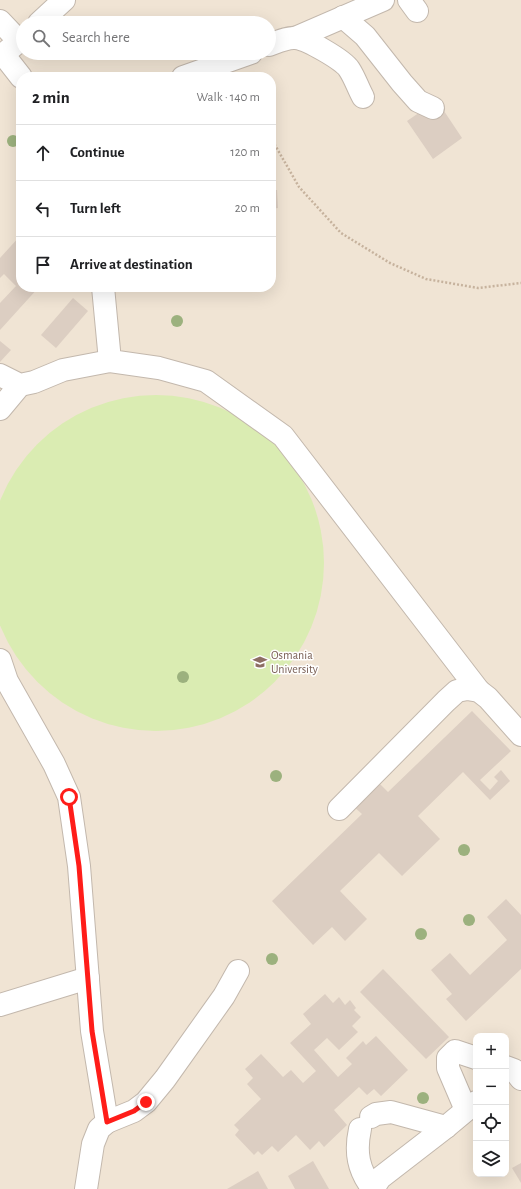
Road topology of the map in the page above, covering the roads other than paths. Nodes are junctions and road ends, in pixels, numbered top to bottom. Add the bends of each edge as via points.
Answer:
1 (64, 0) edge
2 (383, 0) edge
3 (47, 16) edge
4 (343, 17) junction
5 (0, 21) edge
6 (295, 38) junction
7 (276, 42) edge
8 (11, 47) edge
9 (230, 60) edge
10 (19, 72) edge
11 (197, 72) edge
12 (363, 98) dead end
13 (433, 108) dead end
14 (103, 292) edge
15 (110, 361) junction
16 (0, 375) edge
17 (20, 385) junction
18 (0, 409) edge
19 (0, 660) edge
20 (479, 691) junction
21 (521, 735) edge
22 (339, 810) dead end
23 (238, 971) dead end
24 (88, 978) junction
25 (0, 1005) edge
26 (473, 1057) edge
27 (471, 1106) edge
28 (107, 1122) junction
29 (446, 1127) junction
30 (86, 1189) edge
31 (373, 1189) edge

1 - 3 street
2 - 4 street
4 - 6 street
4 - 13 street via 365,36 418,101
5 - 8 street
6 - 7 street
6 - 12 street via 329,53 348,68
8 - 10 street
9 - 11 street
14 - 15 street
15 - 17 street via 63,370
15 - 20 street via 159,368 206,381 283,436
16 - 17 street
17 - 18 street
19 - 24 street via 7,681 54,764 69,797 79,866
20 - 21 street
20 - 22 street via 467,689 457,691 451,696
23 - 28 street via 220,1002 146,1102 134,1111
24 - 25 street
24 - 28 street via 92,1031
26 - 27 street via 454,1051 448,1058 448,1068
27 - 29 street
28 - 30 street via 99,1129 93,1144
29 - 31 street via 380,1178
29 - 31 street via 391,1112 376,1114 366,1123 358,1145 360,1166

